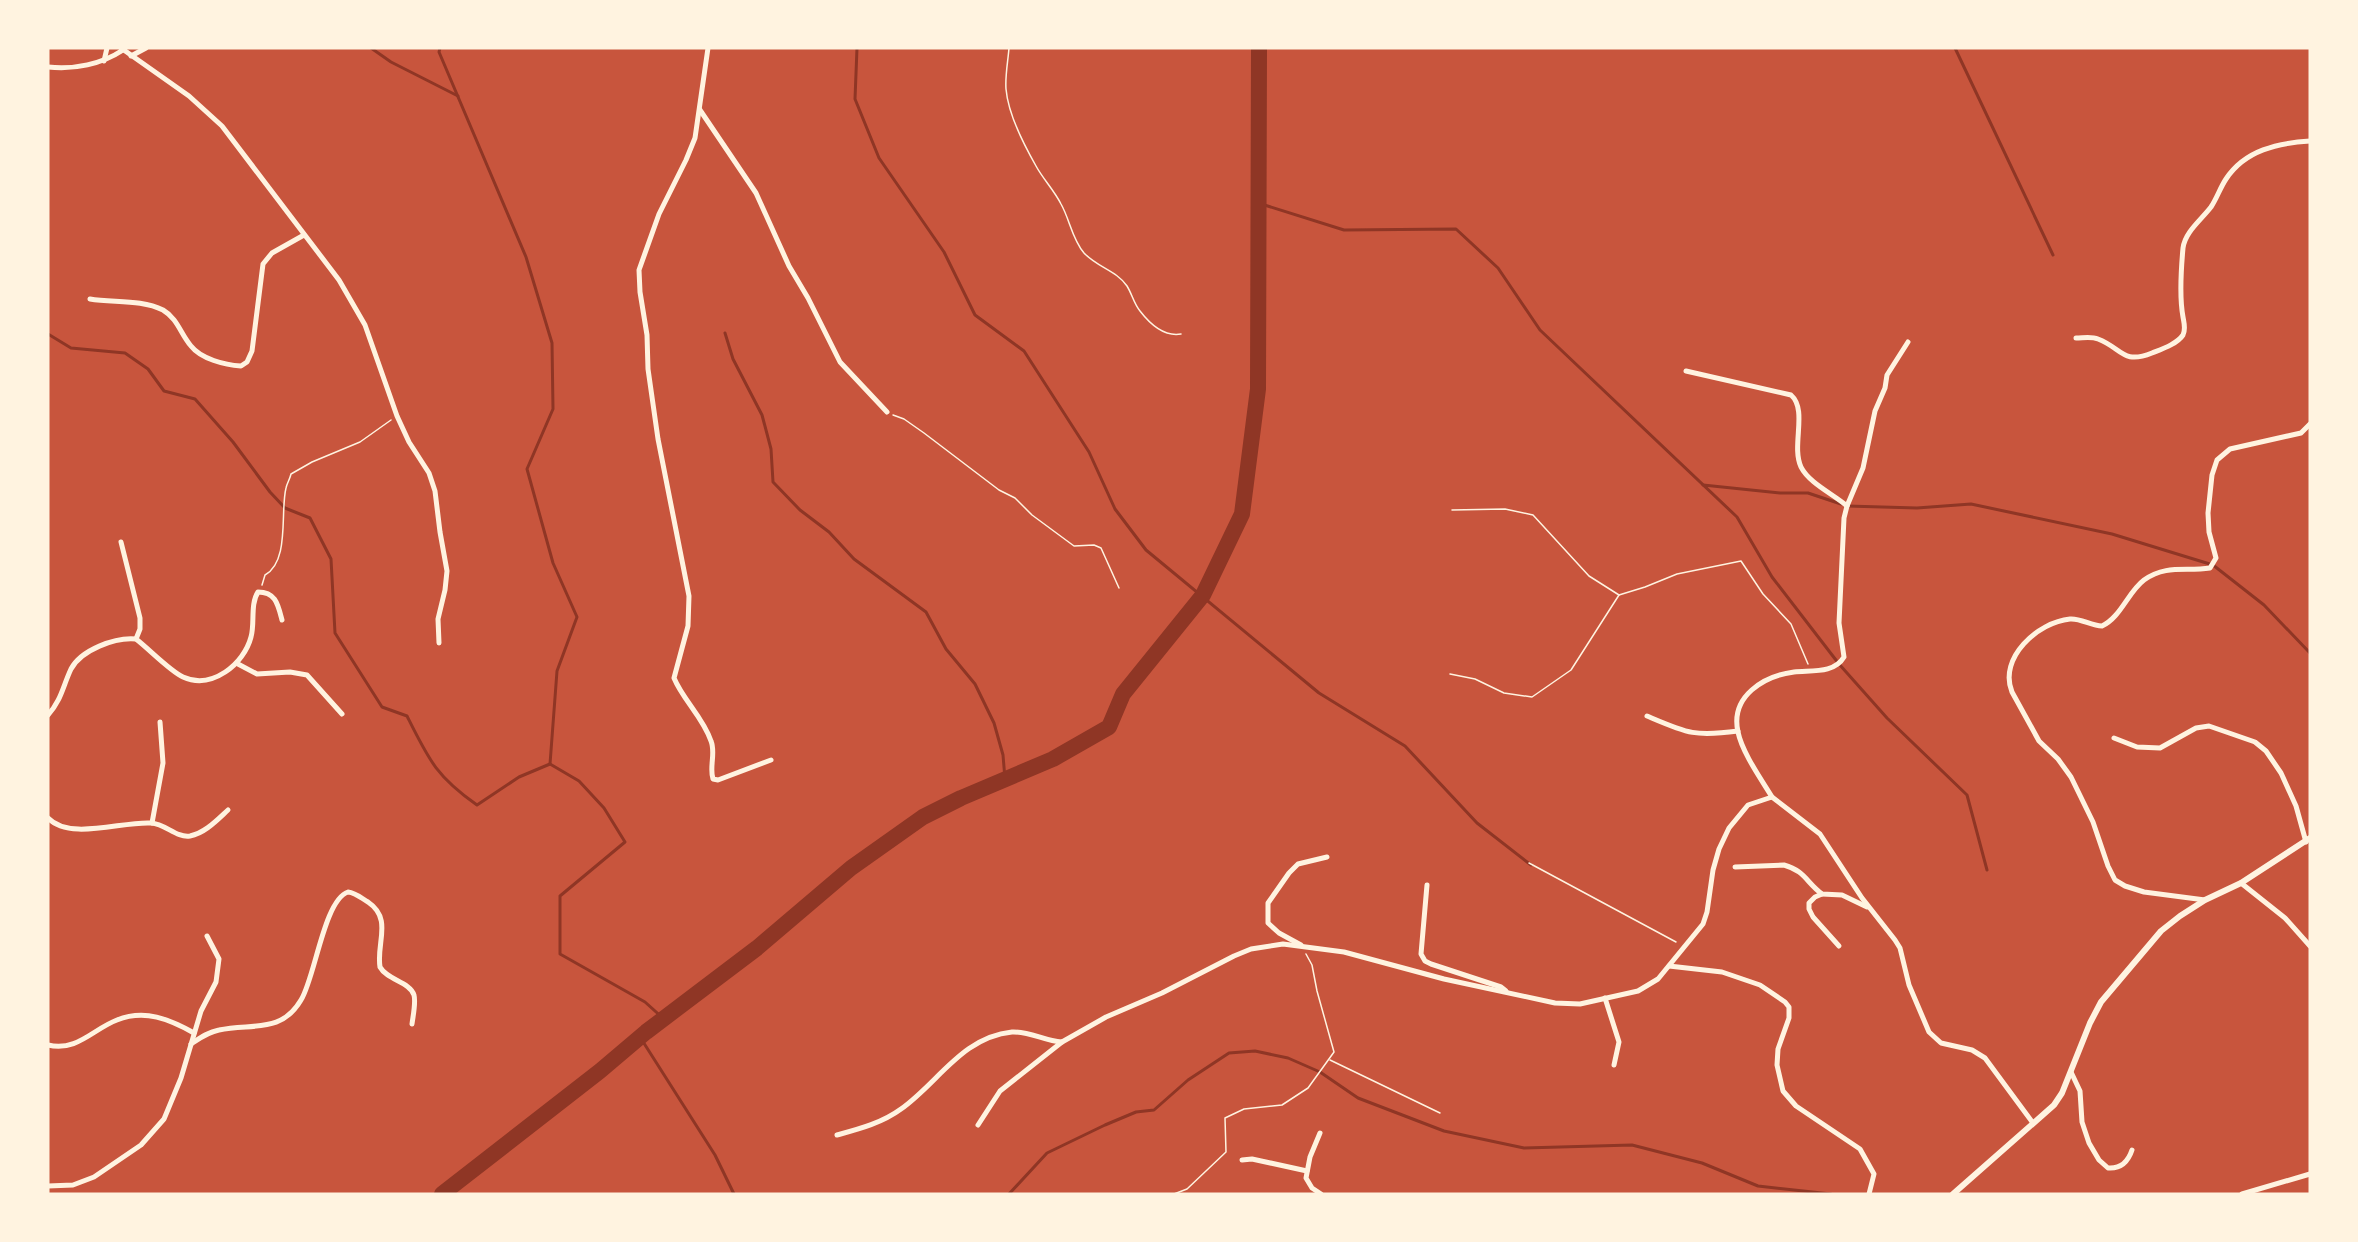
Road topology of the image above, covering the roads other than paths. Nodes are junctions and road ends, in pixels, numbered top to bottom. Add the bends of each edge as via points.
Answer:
1 (107, 48) edge
2 (146, 48) edge
3 (708, 48) edge
4 (122, 49) edge
5 (131, 56) junction
6 (104, 61) junction
7 (48, 67) edge
8 (700, 110) junction
9 (2310, 141) edge
10 (304, 235) junction
11 (90, 299) dead end
12 (2076, 338) dead end
13 (1908, 342) dead end
14 (1686, 371) dead end
15 (887, 412) road end
16 (2310, 424) edge
17 (2304, 432) junction
18 (2310, 437) edge
19 (1846, 506) junction
20 (121, 542) dead end
21 (282, 620) dead end
22 (136, 639) junction
23 (439, 643) dead end
24 (237, 664) junction
25 (342, 714) dead end
26 (48, 715) edge
27 (1647, 716) dead end
28 (160, 722) dead end
29 (1738, 731) junction
30 (2114, 738) dead end
31 (771, 760) dead end
32 (1772, 797) junction
33 (228, 810) dead end
34 (48, 818) edge
35 (152, 823) junction
36 (2308, 840) edge
37 (1327, 857) dead end
38 (1735, 867) dead end
39 (2241, 883) junction
40 (1427, 885) dead end
41 (1822, 894) junction
42 (2205, 900) junction
43 (1872, 909) junction
44 (207, 936) dead end
45 (1302, 945) junction
46 (1839, 946) dead end
47 (2310, 946) edge
48 (1670, 966) junction
49 (1510, 992) junction
50 (1605, 998) junction
51 (412, 1024) dead end
52 (194, 1033) junction
53 (1062, 1042) junction
54 (191, 1044) junction
55 (48, 1045) edge
56 (1614, 1065) dead end
57 (2071, 1072) junction
58 (2033, 1123) junction
59 (978, 1125) dead end
60 (1320, 1132) dead end
61 (837, 1135) dead end
62 (2132, 1150) dead end
63 (1242, 1160) dead end
64 (1307, 1171) junction
65 (2310, 1174) edge
66 (51, 1186) edge
67 (54, 1194) edge
68 (1321, 1194) edge
69 (1869, 1194) edge
70 (1953, 1194) edge
71 (2242, 1194) edge

1 - 6 street
2 - 5 street
3 - 8 street
4 - 5 street
4 - 6 street
5 - 10 street via 189,96 222,126
6 - 7 street
8 - 15 street via 756,193 840,362
8 - 31 street via 691,149 650,236 639,280 658,439 689,596 688,626 674,678 708,733 714,754 713,779
9 - 12 street via 2277,144 2241,162 2188,234 2183,249 2181,302 2185,328 2179,339 2151,354 2130,358 2100,340
10 - 11 street via 272,253 263,264 252,351 248,362 241,366 202,356 191,347 175,320 158,308
10 - 23 street via 354,304 373,345 397,416 429,473 447,571 438,619
13 - 19 street via 1887,375 1863,468
14 - 19 street via 1791,395 1798,407 1799,464 1805,474
16 - 17 street
17 - 18 street
17 - 42 street via 2238,446 2217,460 2208,513 2216,558 2210,568 2177,568 2146,579 2102,626 2071,619 2044,629 2022,646 2009,672 2008,684 2037,737 2071,777 2115,880 2144,892
19 - 29 street via 1839,603 1844,657 1834,667 1786,674 1750,689 1740,709
20 - 22 street via 140,618
21 - 24 street via 275,599 260,591 255,597 250,640
22 - 24 street via 183,676 195,679 209,678
22 - 26 street via 112,642 80,658 71,670 62,697
24 - 25 street via 257,674 307,675
27 - 29 street via 1692,734
28 - 35 street via 163,763
29 - 32 street
30 - 36 street via 2137,747 2160,748 2196,728 2209,726 2255,742 2281,773
32 - 43 street via 1820,834
32 - 48 street via 1748,805 1729,828 1713,870 1703,924
33 - 35 street via 206,829 189,836
34 - 35 street via 57,825 76,829
36 - 39 street
37 - 45 street via 1298,864 1268,903 1268,923
38 - 41 street via 1791,867 1802,872
39 - 42 street
39 - 47 street via 2285,918
40 - 49 street via 1421,954 1425,961
41 - 43 street via 1842,895
41 - 46 street via 1813,898 1809,909
42 - 57 street via 2161,931 2101,1002
43 - 58 street via 1900,948 1909,985 1929,1032 1941,1042 1982,1055
44 - 52 street via 217,952 218,970
45 - 49 street
45 - 53 street via 1251,949 1106,1017
48 - 50 street via 1638,991
48 - 69 street via 1722,972 1760,985 1785,1002 1789,1018 1777,1065 1781,1087 1796,1106 1860,1149 1874,1174
49 - 50 street via 1568,1004
50 - 56 street via 1620,1042
51 - 54 street via 412,991 380,968 380,912 348,892 337,900 305,992 289,1015 268,1025 217,1030
52 - 54 street
52 - 55 street via 164,1018 141,1015 116,1020 69,1046
53 - 59 street via 1000,1091
53 - 61 street via 1015,1032 984,1039 951,1061 901,1109 866,1127
54 - 66 street via 172,1101 151,1135 94,1177 73,1185
57 - 58 street via 2054,1105
57 - 62 street via 2080,1091 2082,1122 2099,1160 2108,1168 2117,1167
58 - 70 street
60 - 64 street
63 - 64 street
64 - 68 street via 1309,1184
65 - 71 street
66 - 67 street

